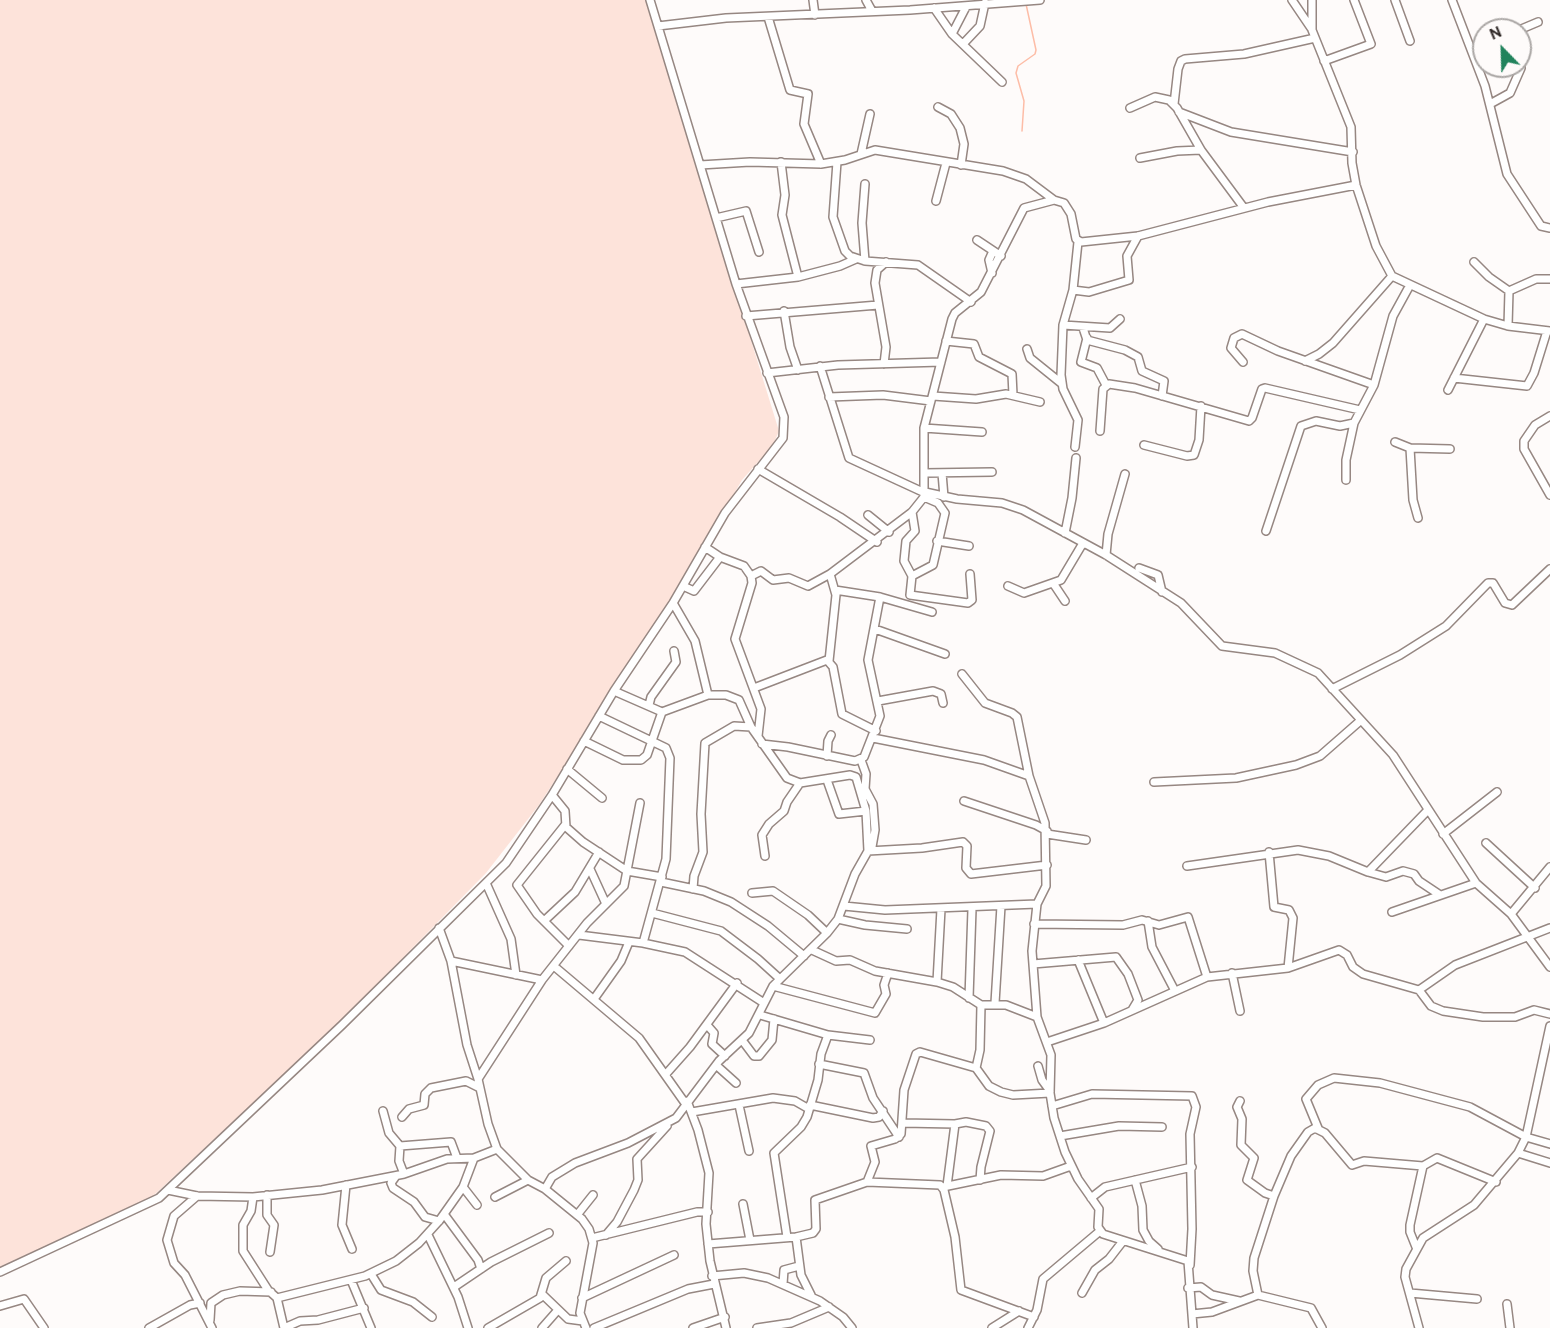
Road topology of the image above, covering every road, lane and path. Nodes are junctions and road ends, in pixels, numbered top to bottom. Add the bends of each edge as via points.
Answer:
1 (650, 0) edge
2 (813, 0) edge
3 (866, 0) edge
4 (908, 0) edge
5 (1040, 0) edge
6 (1292, 0) edge
7 (1312, 0) edge
8 (1354, 0) edge
9 (1395, 0) edge
10 (1452, 0) edge
11 (985, 2) edge
12 (966, 7) junction
13 (934, 8) junction
14 (910, 10) junction
15 (872, 11) junction
16 (815, 15) junction
17 (768, 17) junction
18 (1538, 22) dead end
19 (1532, 25) edge
20 (658, 26) junction
21 (1312, 30) junction
22 (952, 34) junction
23 (1315, 38) junction
24 (1410, 41) dead end
25 (963, 44) junction
26 (1324, 61) junction
27 (1517, 78) edge
28 (1002, 82) dead end
29 (1174, 104) junction
30 (1490, 104) junction
31 (938, 107) dead end
32 (1130, 108) dead end
33 (1179, 112) junction
34 (870, 114) dead end
35 (1201, 150) junction
36 (1353, 152) junction
37 (861, 154) junction
38 (1140, 158) dead end
39 (781, 162) junction
40 (837, 162) junction
41 (946, 163) junction
42 (821, 164) junction
43 (700, 165) junction
44 (961, 165) junction
45 (865, 184) dead end
46 (1356, 185) junction
47 (1054, 200) junction
48 (936, 201) dead end
49 (1244, 208) junction
50 (716, 218) junction
51 (1550, 228) edge
52 (1138, 236) junction
53 (977, 240) dead end
54 (1078, 242) junction
55 (993, 250) junction
56 (759, 252) dead end
57 (1001, 256) junction
58 (856, 259) junction
59 (865, 261) junction
60 (886, 262) junction
61 (1474, 262) dead end
62 (992, 273) junction
63 (1392, 276) junction
64 (798, 277) junction
65 (1550, 279) edge
66 (736, 284) junction
67 (1410, 285) junction
68 (1073, 290) junction
69 (1509, 291) junction
70 (971, 302) junction
71 (878, 304) junction
72 (784, 311) junction
73 (746, 316) junction
74 (1120, 319) dead end
75 (1484, 319) junction
76 (1063, 325) junction
77 (1508, 326) junction
78 (1083, 328) junction
79 (1549, 331) edge
80 (1087, 338) junction
81 (946, 341) junction
82 (1027, 349) dead end
83 (1305, 361) junction
84 (941, 362) junction
85 (1243, 362) dead end
86 (884, 364) junction
87 (820, 366) junction
88 (798, 370) junction
89 (767, 373) junction
90 (1454, 378) junction
91 (1062, 383) junction
92 (1106, 385) junction
93 (1374, 386) junction
94 (1448, 390) dead end
95 (1013, 395) junction
96 (1162, 396) junction
97 (829, 397) junction
98 (932, 399) junction
99 (1040, 402) dead end
100 (1200, 406) junction
101 (1360, 410) junction
102 (1550, 416) edge
103 (1354, 423) junction
104 (924, 428) junction
105 (1100, 431) dead end
106 (982, 432) dead end
107 (1395, 442) dead end
108 (1144, 445) dead end
109 (1075, 447) dead end
110 (1410, 448) junction
111 (1450, 449) dead end
112 (1076, 458) dead end
113 (758, 469) junction
114 (992, 472) dead end
115 (925, 473) junction
116 (942, 473) junction
117 (1125, 474) dead end
118 (1346, 480) dead end
119 (925, 494) junction
120 (1550, 495) edge
121 (944, 497) junction
122 (912, 512) junction
123 (868, 515) dead end
124 (1418, 518) dead end
125 (1266, 531) dead end
126 (889, 532) junction
127 (1065, 533) junction
128 (937, 541) junction
129 (877, 542) junction
130 (1083, 543) junction
131 (969, 546) dead end
132 (705, 547) junction
133 (1106, 555) junction
134 (720, 557) junction
135 (1138, 568) dead end
136 (1550, 569) edge
137 (830, 574) junction
138 (970, 574) dead end
139 (751, 576) junction
140 (912, 576) junction
141 (1053, 583) junction
142 (683, 586) junction
143 (1008, 586) dead end
144 (835, 590) junction
145 (1162, 592) junction
146 (880, 597) junction
147 (1065, 601) dead end
148 (673, 603) junction
149 (932, 612) dead end
150 (875, 629) junction
151 (674, 651) dead end
152 (945, 654) dead end
153 (829, 661) junction
154 (962, 674) dead end
155 (754, 688) junction
156 (1332, 689) junction
157 (614, 691) junction
158 (708, 695) junction
159 (878, 701) junction
160 (943, 703) dead end
161 (649, 705) junction
162 (662, 712) junction
163 (599, 716) junction
164 (1360, 721) junction
165 (751, 727) junction
166 (831, 735) dead end
167 (874, 735) junction
168 (758, 736) junction
169 (584, 741) junction
170 (650, 742) junction
171 (762, 744) junction
172 (827, 756) junction
173 (861, 760) junction
174 (567, 769) junction
175 (1029, 776) junction
176 (827, 780) junction
177 (1154, 782) dead end
178 (800, 783) junction
179 (1497, 792) dead end
180 (552, 795) junction
181 (602, 798) dead end
182 (964, 801) dead end
183 (640, 803) dead end
184 (1428, 810) junction
185 (866, 811) junction
186 (565, 825) junction
187 (1047, 832) junction
188 (1443, 834) junction
189 (1086, 840) dead end
190 (1486, 843) dead end
191 (870, 851) junction
192 (599, 852) junction
193 (1269, 852) junction
194 (765, 856) dead end
195 (1047, 865) junction
196 (1187, 866) dead end
197 (1550, 867) edge
198 (590, 869) junction
199 (627, 871) junction
200 (1368, 872) junction
201 (662, 880) junction
202 (486, 883) junction
203 (1476, 883) junction
204 (693, 888) junction
205 (1535, 888) junction
206 (752, 893) dead end
207 (1440, 895) junction
208 (606, 904) junction
209 (1037, 904) junction
210 (844, 906) junction
211 (1001, 906) junction
212 (941, 909) junction
213 (972, 909) junction
214 (1392, 912) dead end
215 (652, 913) junction
216 (1511, 914) junction
217 (838, 919) junction
218 (544, 921) junction
219 (1148, 921) junction
220 (1034, 924) junction
221 (439, 928) junction
222 (1550, 928) edge
223 (908, 929) dead end
224 (827, 933) junction
225 (579, 935) junction
226 (1529, 938) junction
227 (629, 942) junction
228 (643, 943) junction
229 (569, 946) junction
230 (812, 950) junction
231 (804, 956) junction
232 (1078, 960) junction
233 (451, 961) junction
234 (1033, 964) junction
235 (555, 967) junction
236 (1288, 968) junction
237 (1550, 968) edge
238 (888, 973) junction
239 (1232, 974) junction
240 (516, 975) junction
241 (1207, 977) junction
242 (780, 979) junction
243 (542, 980) junction
244 (937, 982) junction
245 (737, 983) junction
246 (773, 986) junction
247 (1419, 990) junction
248 (1175, 991) junction
249 (969, 998) junction
250 (594, 999) junction
251 (764, 1003) junction
252 (994, 1003) junction
253 (981, 1005) junction
254 (1132, 1011) junction
255 (1240, 1011) dead end
256 (1550, 1014) edge
257 (760, 1015) junction
258 (1037, 1017) junction
259 (774, 1019) junction
260 (1104, 1023) junction
261 (707, 1024) junction
262 (1550, 1026) edge
263 (828, 1035) junction
264 (741, 1040) junction
265 (870, 1040) dead end
266 (1047, 1042) junction
267 (725, 1056) junction
268 (819, 1064) junction
269 (716, 1065) junction
270 (1038, 1065) dead end
271 (976, 1068) junction
272 (666, 1074) junction
273 (478, 1083) junction
274 (736, 1083) dead end
275 (1050, 1092) junction
276 (1239, 1101) dead end
277 (686, 1102) junction
278 (739, 1105) junction
279 (1052, 1106) junction
280 (809, 1107) junction
281 (383, 1111) dead end
282 (883, 1111) junction
283 (693, 1112) junction
284 (402, 1117) dead end
285 (670, 1123) junction
286 (903, 1123) junction
287 (955, 1124) junction
288 (1162, 1127) dead end
289 (1318, 1128) junction
290 (1060, 1136) junction
291 (899, 1137) junction
292 (1526, 1137) junction
293 (1550, 1144) edge
294 (400, 1146) junction
295 (497, 1149) junction
296 (749, 1151) dead end
297 (1518, 1153) junction
298 (457, 1158) junction
299 (474, 1158) junction
300 (1550, 1163) edge
301 (1071, 1166) junction
302 (1423, 1166) junction
303 (1192, 1167) junction
304 (404, 1174) junction
305 (396, 1176) junction
306 (528, 1180) junction
307 (980, 1180) junction
308 (1135, 1180) junction
309 (867, 1182) junction
310 (1496, 1182) junction
311 (346, 1185) junction
312 (463, 1187) junction
313 (945, 1187) junction
314 (545, 1189) junction
315 (168, 1190) junction
316 (267, 1195) junction
317 (593, 1195) dead end
318 (197, 1196) junction
319 (1274, 1196) junction
320 (253, 1197) junction
321 (495, 1197) dead end
322 (1091, 1198) junction
323 (743, 1204) dead end
324 (477, 1205) dead end
325 (708, 1212) junction
326 (444, 1214) junction
327 (577, 1215) junction
328 (439, 1221) junction
329 (1100, 1231) junction
330 (549, 1233) dead end
331 (428, 1235) junction
332 (606, 1235) junction
333 (787, 1237) junction
334 (796, 1237) junction
335 (592, 1238) junction
336 (750, 1240) junction
337 (1123, 1241) junction
338 (708, 1244) junction
339 (1416, 1247) junction
340 (352, 1249) dead end
341 (1158, 1250) junction
342 (270, 1252) dead end
343 (674, 1255) dead end
344 (566, 1261) dead end
345 (799, 1266) junction
346 (1190, 1266) junction
347 (481, 1269) junction
348 (0, 1272) edge
349 (371, 1274) junction
350 (712, 1276) junction
351 (351, 1280) junction
352 (714, 1284) junction
353 (783, 1284) junction
354 (454, 1287) junction
355 (1188, 1288) junction
356 (1082, 1293) dead end
357 (1410, 1293) junction
358 (542, 1294) junction
359 (274, 1295) junction
360 (811, 1295) junction
361 (1258, 1295) junction
362 (582, 1298) junction
363 (1477, 1299) dead end
364 (1239, 1301) junction
365 (200, 1303) junction
366 (1507, 1304) dead end
367 (0, 1306) edge
368 (829, 1307) junction
369 (364, 1308) junction
370 (558, 1311) junction
371 (1019, 1311) junction
372 (1192, 1314) junction
373 (432, 1317) dead end
374 (725, 1317) junction
375 (1034, 1317) junction
376 (584, 1324) edge
377 (211, 1325) edge
378 (791, 1326) edge
379 (44, 1328) edge
380 (149, 1328) edge
381 (284, 1328) edge
382 (371, 1328) edge
383 (468, 1328) edge
384 (488, 1328) edge
385 (542, 1328) edge
386 (594, 1328) edge
387 (693, 1328) edge
388 (726, 1328) edge
389 (757, 1328) edge
390 (852, 1328) edge
391 (992, 1328) edge
392 (1028, 1328) edge
393 (1193, 1328) edge
394 (1322, 1328) edge
395 (1419, 1328) edge
396 (1510, 1328) edge

1 - 20 street
2 - 16 street
3 - 15 street
4 - 14 street
5 - 11 street
6 - 21 street
7 - 21 street
8 - 26 street via 1371,44
9 - 24 street
10 - 30 street
11 - 12 street
11 - 25 street via 980,26
12 - 13 street
12 - 22 street
13 - 14 street
13 - 22 street
14 - 15 street
15 - 16 street
16 - 17 street
17 - 20 street
17 - 42 street via 790,90 808,94 804,124
18 - 19 street
20 - 43 street
21 - 23 street
22 - 25 street
23 - 26 street
23 - 29 street via 1244,54 1185,59 1178,69
25 - 28 street
26 - 36 street via 1349,118
27 - 30 street via 1510,93
29 - 32 street via 1155,97
29 - 33 street
30 - 51 street via 1507,174 1541,226
31 - 44 street via 951,114 960,128 964,144
33 - 35 street
33 - 36 street via 1231,132
34 - 37 street
35 - 38 street
35 - 49 street
36 - 46 street
37 - 40 street
37 - 41 street via 874,150
39 - 42 street
39 - 43 street
39 - 64 street via 785,195 782,215
40 - 42 street
40 - 58 street via 836,229 845,251
41 - 44 street
41 - 48 street
43 - 50 street
44 - 47 street via 1016,175
45 - 59 street via 861,224
46 - 49 street
46 - 63 street via 1376,246
47 - 54 street via 1067,206
47 - 57 street via 1028,206 1021,212
49 - 52 street
50 - 56 street via 746,211
50 - 66 street
52 - 54 street
52 - 68 street via 1127,256 1129,280 1089,292
53 - 55 street
54 - 68 street
55 - 57 street
55 - 62 street via 989,260
57 - 62 street
58 - 59 street
58 - 64 street
59 - 60 street
60 - 70 street via 927,269
60 - 71 street via 876,276
61 - 69 street
62 - 70 street
63 - 67 street
63 - 83 street via 1333,343
64 - 66 street
65 - 69 street via 1536,279
66 - 73 street
67 - 75 street
67 - 93 street via 1393,316
68 - 76 street
69 - 77 street
70 - 81 street via 953,315
71 - 72 street
71 - 86 street via 886,347
72 - 73 street
72 - 88 street
73 - 89 street
74 - 78 street via 1110,328
75 - 77 street
75 - 90 street
76 - 78 street
76 - 91 street
77 - 79 street
78 - 80 street
79 - 90 street via 1527,386
80 - 92 street via 1081,362 1096,368
80 - 96 street via 1138,357 1142,371 1164,381
81 - 84 street
81 - 95 street via 975,344 979,357 1012,374
82 - 91 street via 1030,358
83 - 85 street via 1242,334 1234,338 1231,348
83 - 93 street
84 - 86 street
84 - 98 street
86 - 87 street
87 - 88 street
87 - 97 street
88 - 89 street
89 - 113 street via 786,428 783,438
90 - 94 street
91 - 109 street via 1078,420
92 - 96 street
92 - 105 street
93 - 101 street
95 - 98 street
95 - 99 street
96 - 100 street
97 - 98 street via 884,395
97 - 119 street via 849,458
98 - 104 street
100 - 101 street via 1249,421 1265,387
100 - 108 street via 1199,440 1194,455
101 - 103 street
102 - 120 street via 1534,425 1524,441 1524,449
103 - 118 street
103 - 125 street via 1340,426 1316,421 1301,426
104 - 106 street
104 - 115 street
107 - 110 street
110 - 111 street
110 - 124 street
112 - 127 street
113 - 129 street
113 - 132 street
114 - 116 street
115 - 116 street
115 - 119 street
116 - 121 street
117 - 133 street
119 - 121 street
119 - 122 street
119 - 128 street via 945,513
121 - 127 street via 1011,505
122 - 126 street
122 - 140 street via 915,531 906,541 904,561
123 - 126 street
126 - 129 street
127 - 130 street
128 - 131 street
128 - 140 street via 933,565
129 - 137 street
130 - 133 street
130 - 141 street via 1064,577
132 - 134 street
132 - 142 street
133 - 145 street
134 - 139 street via 744,566
134 - 142 street via 694,591
135 - 145 street via 1158,575
136 - 156 street via 1512,605 1505,603 1493,583 1488,584 1446,626 1400,655
137 - 139 street via 808,586 789,578 773,580 761,571
137 - 144 street
138 - 140 street via 972,600 968,603 912,596
139 - 155 street via 735,639
141 - 143 street via 1024,593
141 - 147 street
142 - 148 street
144 - 146 street
144 - 153 street
145 - 156 street via 1181,603 1221,646 1275,653 1318,674
146 - 149 street
146 - 150 street
148 - 157 street
148 - 158 street via 695,641
150 - 152 street
150 - 159 street via 868,660
151 - 161 street via 676,662
153 - 155 street via 816,662
153 - 167 street via 842,714
154 - 175 street via 985,703 1017,717
155 - 168 street via 762,717
156 - 164 street
157 - 161 street
157 - 163 street
158 - 162 street
158 - 165 street via 739,700
159 - 160 street via 933,691 941,694
159 - 167 street via 880,716
161 - 162 street
162 - 170 street
163 - 169 street
163 - 170 street
164 - 177 street via 1320,756 1296,765 1236,778
164 - 184 street via 1393,755
165 - 168 street
165 - 204 street via 734,726 706,741 701,814 703,852
166 - 172 street
167 - 173 street
167 - 175 street via 984,760
168 - 171 street
169 - 170 street via 630,762 646,755
169 - 174 street
170 - 201 street via 666,748 670,758
171 - 172 street
171 - 178 street via 781,773
172 - 173 street
173 - 191 street via 866,774 865,789 873,804 875,830
174 - 180 street
174 - 181 street
175 - 187 street
176 - 178 street
176 - 185 street via 839,814
176 - 185 street via 856,777
178 - 194 street via 784,811 762,835
179 - 188 street
180 - 186 street via 565,811
180 - 202 street via 506,863
182 - 187 street
183 - 199 street
184 - 188 street
184 - 200 street
185 - 191 street
186 - 192 street
186 - 218 street via 518,885
187 - 189 street
187 - 195 street
188 - 203 street
190 - 205 street
191 - 195 street via 963,842 967,846 966,868 971,874
191 - 210 street via 850,886
192 - 198 street
192 - 199 street
193 - 196 street
193 - 200 street via 1311,852
193 - 236 street via 1274,907 1289,910 1293,918
195 - 209 street via 1046,886
197 - 205 street
198 - 208 street
198 - 218 street via 575,892
199 - 201 street
199 - 208 street via 624,886
200 - 207 street via 1386,877 1403,871 1414,874
201 - 204 street
201 - 215 street
202 - 221 street
202 - 240 street via 511,939
203 - 207 street
203 - 216 street
204 - 231 street via 731,902
205 - 216 street
206 - 224 street via 773,891
207 - 214 street
208 - 225 street
209 - 211 street
209 - 220 street
210 - 212 street
210 - 217 street
211 - 213 street
211 - 252 street
212 - 213 street
212 - 244 street
213 - 249 street
215 - 228 street
215 - 242 street via 721,931
216 - 226 street
217 - 223 street
217 - 224 street
218 - 229 street
219 - 220 street via 1123,925
219 - 241 street via 1159,925 1190,918
219 - 248 street via 1152,947
220 - 234 street
221 - 233 street
221 - 315 street
222 - 226 street
224 - 230 street
225 - 227 street
225 - 229 street
226 - 237 street
226 - 247 street via 1455,964
227 - 228 street
227 - 250 street via 621,961
228 - 245 street via 686,952
229 - 235 street
230 - 231 street
230 - 238 street via 836,961 850,960
231 - 242 street
232 - 234 street
232 - 254 street via 1111,956 1119,960 1138,1000
232 - 260 street
233 - 240 street
233 - 273 street
234 - 258 street
235 - 243 street
235 - 250 street
236 - 239 street
236 - 247 street via 1339,950 1363,974
238 - 244 street
238 - 246 street via 886,994 875,1013
239 - 241 street
239 - 255 street
240 - 243 street
241 - 248 street
242 - 246 street
243 - 273 street
244 - 249 street
245 - 251 street
245 - 261 street
246 - 251 street
247 - 256 street via 1431,1006 1443,1011 1483,1017 1515,1017 1534,1010
248 - 254 street
249 - 253 street
250 - 272 street via 639,1038
251 - 257 street
252 - 253 street
252 - 258 street
253 - 271 street
254 - 260 street
257 - 259 street
257 - 264 street
258 - 266 street
259 - 263 street
259 - 264 street via 772,1040 759,1056 754,1056
260 - 266 street
261 - 267 street via 714,1033 712,1044
261 - 272 street
262 - 292 street
263 - 265 street
263 - 268 street
264 - 267 street
266 - 275 street via 1051,1055
267 - 269 street
268 - 280 street
268 - 282 street via 861,1071
269 - 274 street
269 - 277 street
270 - 275 street
271 - 275 street via 989,1086 1001,1092
271 - 286 street via 924,1051 916,1054 904,1090
272 - 277 street
273 - 284 street via 466,1081 431,1088 425,1094 423,1107 412,1107
273 - 295 street
275 - 279 street
276 - 319 street via 1241,1145 1254,1156 1247,1180
277 - 283 street
277 - 285 street
278 - 280 street via 783,1099
278 - 283 street
278 - 296 street
279 - 290 street
279 - 303 street via 1092,1094 1192,1096 1196,1107 1190,1134
280 - 282 street via 873,1118
280 - 333 street via 801,1127 774,1153
281 - 294 street via 389,1132
282 - 291 street
283 - 325 street via 709,1173
285 - 314 street via 575,1163 552,1178
285 - 332 street via 638,1159 634,1190
286 - 287 street
286 - 291 street
287 - 307 street via 966,1122 986,1126 990,1131
287 - 313 street
288 - 290 street via 1119,1126
289 - 292 street via 1306,1099 1318,1085 1334,1078 1380,1083 1470,1107
289 - 302 street via 1352,1165 1365,1161
289 - 319 street via 1308,1132 1291,1156
290 - 301 street
291 - 309 street via 872,1146 875,1162
292 - 293 street
292 - 297 street
294 - 298 street via 451,1142
294 - 304 street via 399,1161
295 - 299 street
295 - 306 street
297 - 300 street
297 - 310 street
298 - 299 street
298 - 304 street
299 - 312 street
301 - 307 street via 1042,1176 1009,1174
301 - 322 street
302 - 310 street via 1437,1158
302 - 339 street via 1410,1225
303 - 308 street
303 - 346 street
304 - 305 street
305 - 311 street
305 - 328 street via 391,1183 393,1188 425,1217
306 - 314 street
306 - 321 street
307 - 313 street
308 - 322 street via 1105,1187
308 - 341 street via 1143,1230
309 - 313 street
309 - 334 street via 815,1200 816,1229
310 - 339 street via 1474,1205 1430,1232
311 - 316 street
311 - 340 street via 342,1225
312 - 324 street
312 - 326 street
313 - 371 street via 961,1290
314 - 327 street
315 - 318 street
315 - 348 street via 144,1207
316 - 320 street
316 - 342 street via 267,1215 273,1225
317 - 327 street
318 - 320 street
318 - 365 street via 174,1216 167,1240 174,1263
319 - 361 street via 1254,1258
320 - 359 street via 252,1211 243,1225 243,1251
322 - 329 street via 1101,1213
323 - 336 street
325 - 332 street
325 - 338 street
326 - 328 street
326 - 347 street
327 - 335 street
328 - 331 street
329 - 337 street
329 - 375 street via 1043,1279
330 - 347 street
331 - 349 street via 396,1261
331 - 354 street
332 - 335 street
333 - 334 street
333 - 336 street
334 - 345 street
335 - 362 street
336 - 338 street
337 - 341 street
337 - 356 street via 1095,1270
338 - 350 street
339 - 357 street via 1406,1269
341 - 346 street via 1182,1258
343 - 362 street
344 - 358 street via 546,1278
345 - 353 street via 784,1270
345 - 360 street
346 - 355 street
347 - 354 street
349 - 351 street
349 - 373 street via 381,1290 413,1302
350 - 352 street
350 - 353 street via 750,1274
351 - 359 street
351 - 369 street
352 - 374 street
352 - 386 street via 688,1289
353 - 360 street
354 - 383 street
355 - 364 street via 1201,1287 1212,1295
355 - 372 street
357 - 363 street
357 - 395 street
358 - 370 street
358 - 384 street via 535,1302
359 - 377 street via 240,1292 215,1299 211,1303
359 - 381 street
360 - 368 street
361 - 364 street
361 - 394 street via 1311,1308
362 - 376 street via 580,1313
364 - 372 street via 1212,1312
365 - 377 street
365 - 380 street
366 - 396 street
367 - 379 street via 24,1299
368 - 378 street
368 - 390 street
369 - 381 street
369 - 382 street
370 - 376 street via 568,1320
370 - 385 street
371 - 375 street
371 - 391 street
372 - 393 street
374 - 387 street
374 - 388 street
375 - 392 street
378 - 389 street

